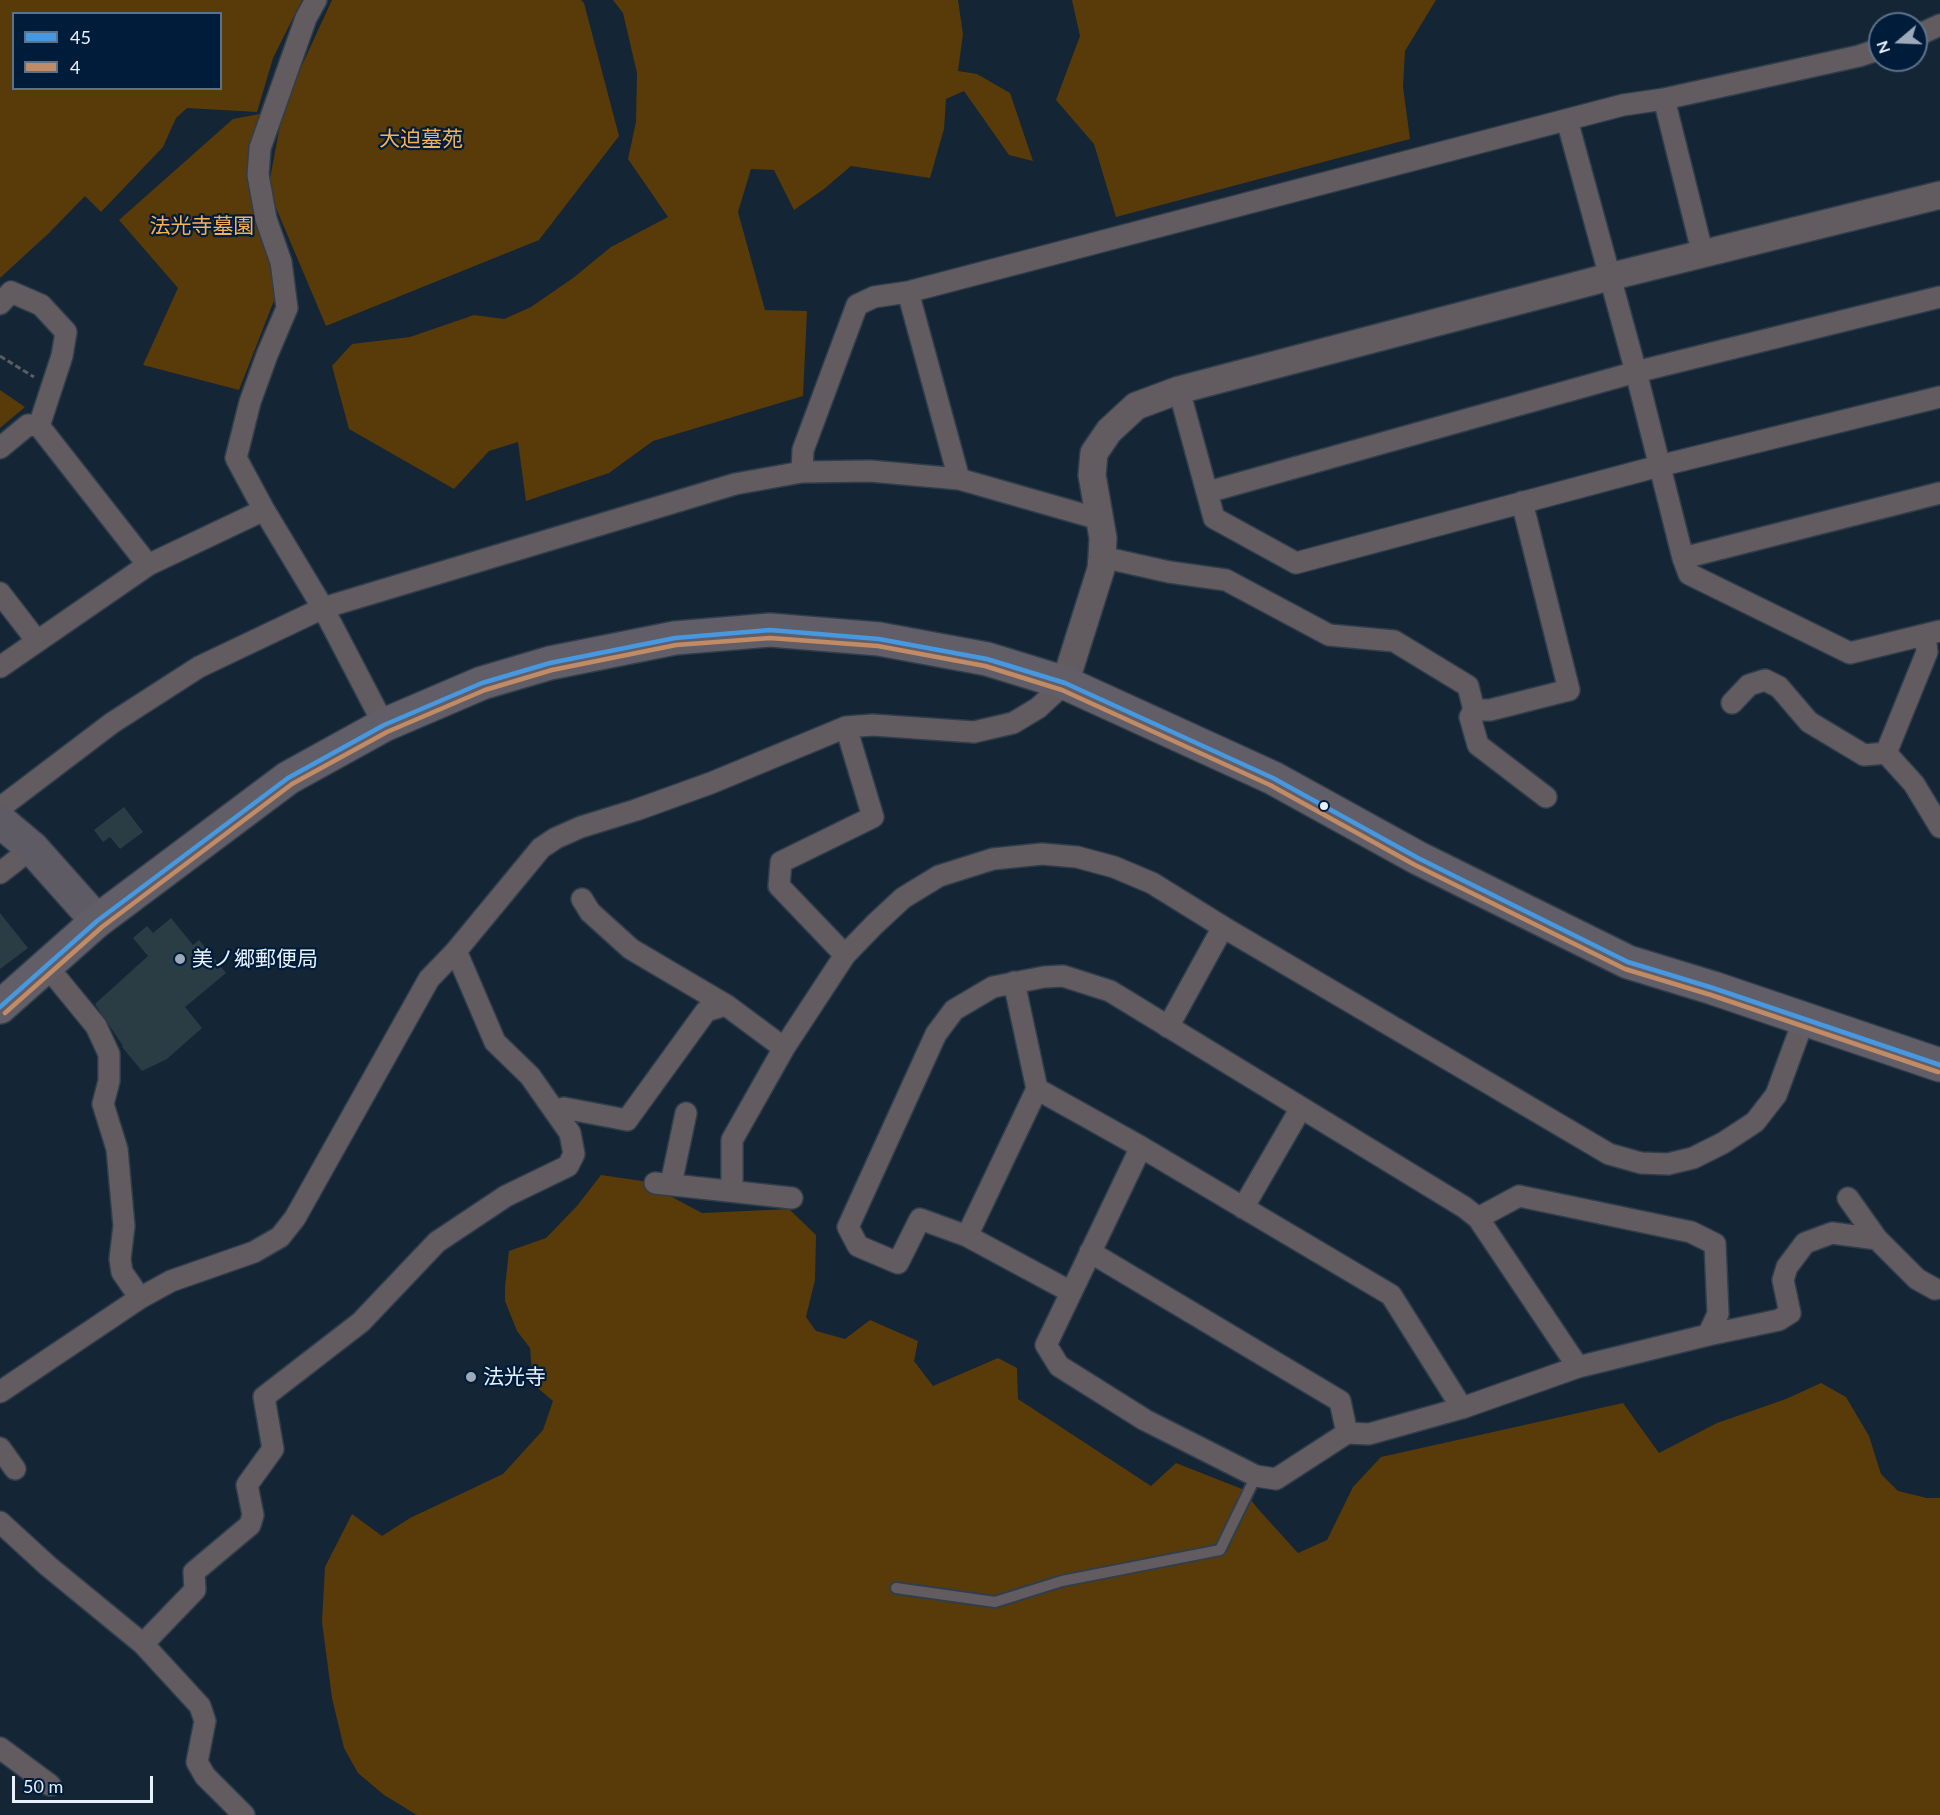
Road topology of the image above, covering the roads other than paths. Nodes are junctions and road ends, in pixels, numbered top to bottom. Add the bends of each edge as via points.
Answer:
1 (316, 0) edge
2 (1868, 53) edge
3 (1664, 99) junction
4 (1566, 120) junction
5 (1940, 195) edge
6 (1703, 255) junction
7 (1609, 278) junction
8 (908, 292) junction
9 (1940, 297) edge
10 (0, 304) edge
11 (1636, 372) junction
12 (1179, 390) junction
13 (1940, 397) edge
14 (39, 426) junction
15 (0, 448) edge
16 (1659, 466) junction
17 (802, 472) junction
18 (959, 479) junction
19 (1208, 492) junction
20 (1940, 493) edge
21 (1522, 502) junction
22 (264, 510) junction
23 (1099, 519) junction
24 (1102, 557) junction
25 (1683, 558) junction
26 (148, 565) junction
27 (0, 593) edge
28 (323, 608) junction
29 (1932, 633) edge
30 (37, 641) junction
31 (0, 667) edge
32 (1065, 683) junction
33 (1732, 703) dead end
34 (1474, 710) junction
35 (384, 724) junction
36 (846, 726) junction
37 (1886, 753) junction
38 (1546, 797) dead end
39 (0, 808) edge
40 (0, 821) edge
41 (1940, 827) edge
42 (32, 848) junction
43 (0, 873) edge
44 (582, 899) dead end
45 (97, 921) junction
46 (1223, 927) junction
47 (456, 951) junction
48 (845, 955) junction
49 (46, 965) junction
50 (1014, 982) junction
51 (726, 1005) junction
52 (0, 1007) edge
53 (1804, 1019) junction
54 (1168, 1027) junction
55 (784, 1048) junction
56 (1940, 1065) edge
57 (1037, 1089) junction
58 (1301, 1108) junction
59 (554, 1110) junction
60 (686, 1113) dead end
61 (1141, 1147) junction
62 (732, 1191) junction
63 (792, 1198) dead end
64 (1848, 1198) dead end
65 (1243, 1208) junction
66 (1478, 1218) junction
67 (967, 1236) junction
68 (1877, 1239) junction
69 (1090, 1252) junction
70 (1935, 1290) dead end
71 (1071, 1292) junction
72 (140, 1298) junction
73 (1708, 1335) junction
74 (1578, 1367) junction
75 (0, 1392) edge
76 (1462, 1408) junction
77 (1347, 1432) junction
78 (0, 1448) edge
79 (15, 1469) dead end
80 (1256, 1476) junction
81 (0, 1522) edge
82 (896, 1588) dead end
83 (143, 1644) junction
84 (0, 1748) edge
85 (50, 1785) dead end
86 (244, 1815) edge

1 - 22 street via 260,148 258,175 266,219 281,262 287,308 250,402 236,458
2 - 3 street
3 - 4 street
3 - 6 street
4 - 7 street
4 - 8 street
5 - 6 street
6 - 7 street
7 - 11 street
7 - 12 street
8 - 17 street via 874,297 857,305 803,450
8 - 18 street
9 - 11 street
10 - 14 street via 11,292 41,305 66,332
11 - 16 street
11 - 19 street
12 - 19 street
12 - 23 street via 1136,406 1108,431 1094,453 1092,475
13 - 16 street
14 - 15 street via 28,425
14 - 26 street
16 - 21 street
16 - 25 street
17 - 18 street via 870,471
17 - 28 street via 735,484
18 - 23 street
19 - 21 street via 1214,518 1296,563
20 - 25 street
21 - 34 street via 1569,690 1490,710
22 - 26 street
22 - 28 street
23 - 24 street
24 - 32 street
24 - 34 street via 1168,573 1226,580 1329,635 1394,641 1468,687
25 - 29 street via 1689,574 1850,653
26 - 30 street
27 - 30 street
28 - 35 street
28 - 39 street via 199,667 112,723
29 - 37 street
30 - 31 street
32 - 35 highway via 987,659 879,639 770,630 675,638 550,663 482,683
32 - 36 street via 1038,708 1013,723 974,732
32 - 53 highway via 1273,778 1418,858 1628,962
33 - 37 street via 1749,685 1765,680 1779,687 1809,722 1864,755
34 - 38 street via 1470,717 1478,745
35 - 45 highway via 288,778
36 - 47 street via 711,783 556,838 541,848
36 - 48 street via 873,817 781,862 779,886
37 - 41 street via 1914,784
40 - 42 main road
42 - 43 street
42 - 45 main road
44 - 51 street via 590,912 631,949
45 - 49 highway
46 - 48 street via 1152,883 1114,867 1077,857 1042,854 993,859 939,876 903,898
46 - 53 street via 1609,1154 1641,1163 1668,1164 1694,1158 1755,1122 1776,1095
46 - 54 street
47 - 59 street via 495,1042 530,1076
47 - 72 street via 429,979 296,1218 280,1237 254,1252 171,1281
48 - 55 street
49 - 52 highway
49 - 72 street via 96,1026 109,1054 104,1104 117,1149 124,1226 120,1259 122,1272
50 - 54 street via 1063,976 1081,981 1110,991
50 - 57 street
50 - 67 street via 978,994 954,1010 936,1034 848,1227 858,1246 898,1263 920,1219
51 - 55 street
51 - 59 street via 706,1011 627,1120 564,1108
53 - 56 highway
54 - 58 street
55 - 62 street via 732,1140
57 - 61 street
57 - 67 street
58 - 65 street
58 - 66 street
59 - 83 street via 570,1132 574,1154 568,1166 506,1196 437,1242 361,1322 264,1397 273,1449 247,1485 253,1515 250,1525 194,1572 195,1590
60 - 62 street via 663,1183
61 - 65 street
61 - 69 street
62 - 63 street
64 - 68 street
65 - 76 street via 1391,1295
66 - 73 street via 1519,1196 1691,1232 1715,1244 1718,1314
66 - 74 street
67 - 71 street
68 - 70 street via 1917,1279
68 - 73 street via 1833,1233 1805,1243 1787,1267 1783,1280 1790,1313 1779,1320
69 - 71 street
69 - 77 street via 1340,1401
71 - 80 street via 1046,1345 1059,1366 1145,1420
72 - 75 street
73 - 74 street
74 - 76 street
76 - 77 street via 1369,1434
77 - 80 street via 1276,1479
78 - 79 street
80 - 82 lane via 1220,1550 1062,1581 995,1602
81 - 83 street
83 - 86 street via 200,1706 205,1721 197,1762 205,1776
84 - 85 street

